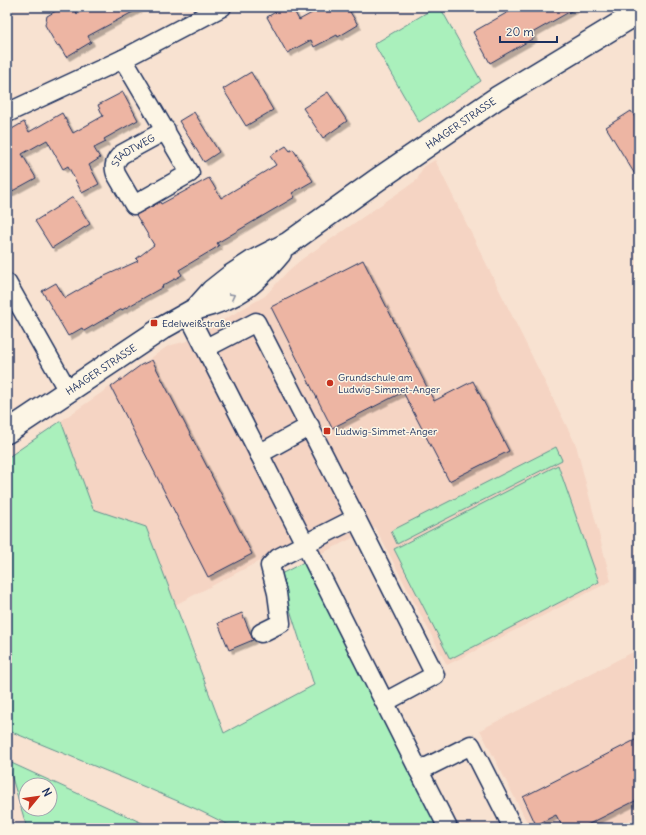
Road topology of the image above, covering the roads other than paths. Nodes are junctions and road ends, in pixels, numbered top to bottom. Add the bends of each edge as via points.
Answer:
1 (222, 7) edge
2 (639, 12) edge
3 (123, 59) junction
4 (7, 113) edge
5 (166, 130) dead end
6 (7, 283) edge
7 (192, 311) junction
8 (206, 348) junction
9 (68, 391) junction
10 (310, 426) junction
11 (7, 432) edge
12 (259, 454) junction
13 (356, 518) junction
14 (305, 544) junction
15 (261, 633) dead end
16 (385, 702) junction
17 (419, 771) junction
18 (448, 828) edge
19 (513, 828) edge

1 - 3 street
2 - 7 street, HAAGER STRASSE via 497,98 289,243 231,276
3 - 4 street
3 - 5 street, STADTWEG
6 - 9 street
7 - 8 street
7 - 9 street, HAAGER STRASSE
8 - 10 street via 256,322
8 - 12 street
9 - 11 street, HAAGER STRASSE
10 - 12 street
10 - 13 street
12 - 14 street
13 - 14 street
13 - 16 street via 436,675
14 - 15 street via 278,558 270,566 282,623
14 - 16 street
16 - 17 street
17 - 18 street
17 - 19 street via 471,745

